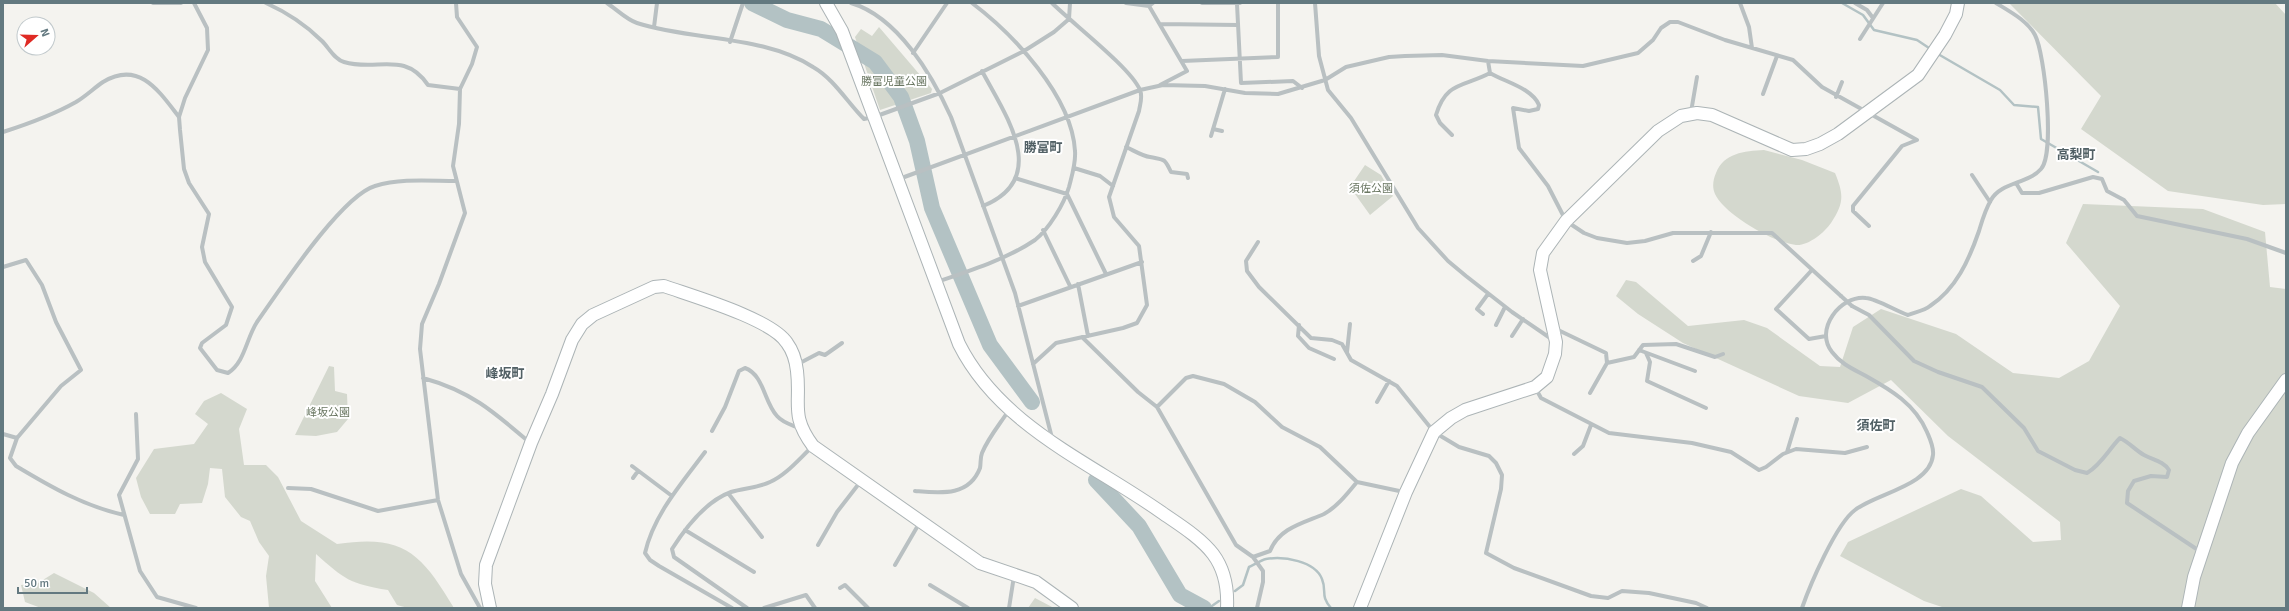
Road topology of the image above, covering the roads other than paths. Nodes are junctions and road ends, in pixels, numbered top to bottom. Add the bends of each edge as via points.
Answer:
1 (153, 3) edge
2 (180, 3) edge
3 (194, 3) edge
4 (266, 3) edge
5 (456, 3) edge
6 (607, 3) edge
7 (827, 3) edge
8 (851, 3) edge
9 (947, 3) edge
10 (972, 3) edge
11 (1052, 3) edge
12 (1070, 3) edge
13 (1126, 3) edge
14 (1202, 3) edge
15 (1238, 3) edge
16 (1278, 3) edge
17 (1316, 3) edge
18 (1740, 3) edge
19 (1855, 3) edge
20 (1883, 3) edge
21 (1958, 3) edge
22 (1996, 3) edge
23 (657, 4) edge
24 (742, 4) edge
25 (1151, 4) edge
26 (1873, 18) junction
27 (1069, 20) junction
28 (1160, 24) junction
29 (1238, 25) junction
30 (654, 27) junction
31 (1860, 39) dead end
32 (730, 42) junction
33 (1752, 48) junction
34 (1024, 51) junction
35 (913, 54) junction
36 (1777, 56) junction
37 (1240, 60) junction
38 (1182, 61) junction
39 (1488, 61) junction
40 (982, 71) junction
41 (1490, 73) junction
42 (1696, 77) dead end
43 (1325, 80) junction
44 (1842, 82) dead end
45 (1158, 86) junction
46 (1302, 88) junction
47 (460, 89) junction
48 (1225, 89) junction
49 (1140, 90) junction
50 (940, 93) junction
51 (1764, 94) dead end
52 (1836, 96) junction
53 (1691, 114) junction
54 (1866, 114) junction
55 (179, 117) junction
56 (874, 118) junction
57 (1066, 119) junction
58 (1213, 129) junction
59 (1222, 131) dead end
60 (3, 132) edge
61 (1452, 134) dead end
62 (1211, 136) dead end
63 (1016, 137) junction
64 (1126, 147) junction
65 (965, 156) junction
66 (1074, 168) junction
67 (1972, 175) dead end
68 (1015, 178) junction
69 (1188, 178) dead end
70 (898, 179) junction
71 (456, 181) junction
72 (2016, 183) junction
73 (1113, 186) junction
74 (1067, 194) junction
75 (1990, 202) junction
76 (983, 206) junction
77 (1566, 221) junction
78 (1869, 226) dead end
79 (1043, 230) junction
80 (1711, 232) junction
81 (1258, 242) dead end
82 (2286, 253) edge
83 (1002, 257) junction
84 (1693, 261) dead end
85 (1142, 262) junction
86 (3, 267) edge
87 (1811, 270) junction
88 (1106, 274) junction
89 (937, 282) junction
90 (1078, 284) junction
91 (1070, 286) junction
92 (1488, 294) junction
93 (1018, 306) junction
94 (1505, 307) junction
95 (1483, 314) dead end
96 (1523, 319) junction
97 (1350, 324) dead end
98 (1299, 325) junction
99 (1496, 325) dead end
100 (1554, 328) junction
101 (1088, 336) junction
102 (1512, 336) dead end
103 (1826, 336) junction
104 (1082, 337) junction
105 (1556, 342) junction
106 (842, 343) dead end
107 (1639, 350) junction
108 (1347, 353) junction
109 (1646, 353) junction
110 (1723, 354) dead end
111 (1334, 359) dead end
112 (1607, 363) junction
113 (1033, 364) junction
114 (796, 365) junction
115 (1695, 371) dead end
116 (423, 378) junction
117 (2286, 380) edge
118 (1389, 381) junction
119 (1535, 387) junction
120 (1590, 393) dead end
121 (1377, 402) dead end
122 (1156, 407) junction
123 (1706, 408) dead end
124 (1009, 410) junction
125 (136, 414) dead end
126 (1797, 419) dead end
127 (1591, 425) junction
128 (802, 429) junction
129 (712, 431) dead end
130 (1434, 432) junction
131 (3, 434) edge
132 (17, 438) junction
133 (1052, 440) junction
134 (531, 443) junction
135 (813, 446) junction
136 (1867, 447) dead end
137 (705, 452) dead end
138 (1787, 452) junction
139 (1574, 454) dead end
140 (632, 466) dead end
141 (638, 471) junction
142 (633, 478) dead end
143 (861, 481) junction
144 (1357, 482) junction
145 (288, 488) dead end
146 (916, 491) dead end
147 (1406, 492) junction
148 (728, 493) junction
149 (672, 496) junction
150 (438, 500) junction
151 (124, 515) junction
152 (920, 522) junction
153 (685, 530) junction
154 (762, 537) dead end
155 (818, 544) dead end
156 (2202, 553) junction
157 (1253, 558) junction
158 (895, 565) dead end
159 (754, 572) dead end
160 (1014, 576) junction
161 (930, 586) dead end
162 (840, 588) dead end
163 (196, 608) edge
164 (480, 608) edge
165 (490, 608) edge
166 (732, 608) edge
167 (747, 608) edge
168 (764, 608) edge
169 (815, 608) edge
170 (868, 608) edge
171 (968, 608) edge
172 (1009, 608) edge
173 (1072, 608) edge
174 (1227, 608) edge
175 (1257, 608) edge
176 (1360, 608) edge
177 (1707, 608) edge
178 (1802, 608) edge
179 (2188, 608) edge

1 - 2 street
3 - 55 street via 207,28 208,50 185,98
4 - 47 street via 286,12 322,41 342,62 356,65 405,66 416,70 428,85
5 - 47 street via 457,17 477,47
6 - 30 street via 636,22
7 - 56 street via 842,31
8 - 35 street via 888,24
9 - 35 street
10 - 34 street via 1005,30
11 - 27 street
12 - 27 street
13 - 25 street
14 - 15 street
15 - 29 street
16 - 37 street via 1278,57
17 - 43 street via 1319,56
18 - 33 street via 1749,27
19 - 26 street via 1868,10
20 - 26 street
21 - 54 street via 1956,14 1918,75
22 - 72 street via 2023,21 2034,34 2040,47 2045,79 2048,155 2042,168 2034,176
23 - 30 street
24 - 32 street
25 - 28 street
26 - 31 street
27 - 34 street
27 - 49 street via 1124,69
28 - 29 street
28 - 38 street
29 - 37 street
30 - 32 street
32 - 56 street via 777,49 798,58 828,79 864,119
33 - 36 street
33 - 39 street via 1678,22 1670,22 1638,53 1599,64 1583,66
34 - 40 street
34 - 57 street via 1038,68
35 - 50 street
36 - 51 street
36 - 52 street via 1793,60 1822,87
37 - 38 street
37 - 46 street via 1241,83 1293,81
38 - 45 street via 1187,71
39 - 41 street
39 - 43 street via 1442,54 1389,57 1346,68
40 - 50 street
40 - 63 street
41 - 61 street via 1479,79 1453,86 1438,108 1436,115 1440,123
41 - 77 street via 1520,87 1536,99 1538,109 1513,108 1519,148 1548,186
42 - 53 street
43 - 46 street
43 - 92 street via 1328,90 1351,118 1418,228 1448,261
44 - 52 street
45 - 48 street via 1205,86
45 - 49 street
46 - 48 street via 1278,94 1245,93
47 - 71 street via 459,124 453,166
48 - 58 street
49 - 57 street
49 - 64 street via 1139,111
50 - 56 street
50 - 65 street
52 - 54 street
53 - 54 street via 1712,115 1792,150 1820,144
53 - 77 street via 1681,116 1658,131
54 - 78 street via 1917,140 1902,146 1853,206 1854,211
55 - 60 street via 154,84 137,76 123,74 105,81 77,101 48,116
55 - 71 street via 184,169 189,183 209,214 202,247 205,262 232,307 226,325 202,343 200,348 217,370 228,373 238,364 249,334 294,270 326,229 359,194 374,186 394,182
56 - 70 street
57 - 63 street
57 - 66 street via 1075,151
58 - 59 street
58 - 62 street
63 - 65 street
63 - 68 street via 1019,163
64 - 69 street via 1149,157 1160,158 1166,162 1171,172 1187,174
64 - 73 street
65 - 70 street
65 - 76 street
66 - 73 street via 1100,176
66 - 74 street
67 - 75 street
68 - 74 street
68 - 76 street via 1001,197
70 - 89 street
71 - 116 street via 465,213 422,324 420,349
72 - 75 street via 1996,192
72 - 82 street via 2022,192 2039,193 2093,178 2102,179 2107,191 2124,200 2138,216 2247,239
73 - 85 street via 1109,197 1114,217 1139,246
74 - 79 street via 1055,216
74 - 88 street
75 - 103 street via 1961,273 1951,289 1930,307 1908,315 1868,298 1858,298 1836,310 1828,322
76 - 83 street
77 - 80 street via 1597,238 1627,243 1673,233
77 - 100 street via 1544,253 1540,270
79 - 83 street via 1036,239
79 - 91 street
80 - 84 street via 1701,256
80 - 87 street via 1772,233
81 - 98 street via 1246,261 1248,271 1259,287
83 - 89 street
83 - 93 street
85 - 88 street
85 - 101 street via 1148,294 1143,316 1130,326
86 - 132 street via 26,260 42,285 56,322 81,370 61,386
87 - 103 street via 1776,309 1809,339
87 - 156 street, bridge via 1852,306 1869,315 1914,361 1982,387 2024,428 2038,451 2074,470 2087,473 2095,469 2120,438 2143,455 2165,464 2169,470 2167,477 2151,476 2134,481 2128,491 2127,503
88 - 90 street
89 - 124 street via 959,344 971,368
90 - 91 street
90 - 101 street
91 - 93 street
92 - 94 street
92 - 95 street via 1477,309
93 - 113 street
94 - 96 street
94 - 99 street
96 - 102 street
96 - 105 street
97 - 108 street
98 - 108 street via 1311,338 1332,340 1342,344
98 - 111 street via 1298,336 1309,348
100 - 105 street
100 - 112 street via 1606,353
101 - 104 street
103 - 178 street via 1830,350 1839,360 1910,404 1924,424 1932,442 1933,455 1923,476 1867,503 1854,511 1844,522 1816,573
104 - 113 street via 1056,343
104 - 122 street
105 - 119 street via 1550,372
106 - 114 street via 825,354 819,353
107 - 109 street
107 - 110 street via 1643,345 1676,344 1715,357
107 - 112 street via 1634,357
108 - 118 street via 1351,360
109 - 115 street
109 - 123 street via 1650,362 1647,381
112 - 120 street
113 - 133 street
114 - 128 street via 796,405
114 - 134 street via 787,342 775,331 693,296 664,286 654,287 593,314 582,324 572,340
116 - 134 street via 447,384 467,393 488,406
116 - 150 street
117 - 156 street via 2248,433 2232,463
118 - 121 street
118 - 130 street via 1397,386
119 - 127 street via 1541,398
119 - 130 street via 1465,410
122 - 144 street via 1186,378 1193,376 1224,384 1255,402 1282,427 1320,447
122 - 157 street via 1236,545
124 - 133 street
124 - 146 street via 982,453 980,468 961,490 950,493
125 - 151 street via 138,459 118,495
126 - 138 street
127 - 138 street via 1609,433 1692,443 1731,452 1759,470
127 - 139 street via 1583,446
128 - 129 street via 778,417 771,408 757,377 745,368 739,371 725,407
128 - 135 street
130 - 147 street
130 - 177 street via 1458,447 1489,456 1502,475 1500,500 1486,553 1514,568 1591,596 1608,598 1622,591 1649,593 1696,603
131 - 132 street
132 - 151 street via 10,458 16,466 74,499 104,511
133 - 174 street via 1069,455 1142,498 1199,540 1213,554 1224,574 1228,589
134 - 165 street via 486,565 485,584
135 - 143 street
135 - 148 street via 783,474 769,483
136 - 138 street via 1844,453 1796,449
137 - 149 street
140 - 141 street
141 - 142 street
141 - 149 street
143 - 152 street
143 - 155 street via 836,512
144 - 147 street
144 - 157 street via 1325,513 1296,524 1274,540 1270,551
145 - 150 street via 311,489 378,511
147 - 176 street
148 - 153 street via 714,502
148 - 154 street
149 - 166 street via 649,536 646,553 650,560 659,566
150 - 164 street via 462,574
151 - 163 street via 140,571 157,597
152 - 158 street
152 - 160 street via 980,563
153 - 159 street
153 - 167 street via 672,549 674,557
156 - 179 street
157 - 175 street via 1263,571
160 - 172 street
160 - 173 street via 1036,582
161 - 171 street
162 - 170 street via 846,585
168 - 169 street via 806,595

